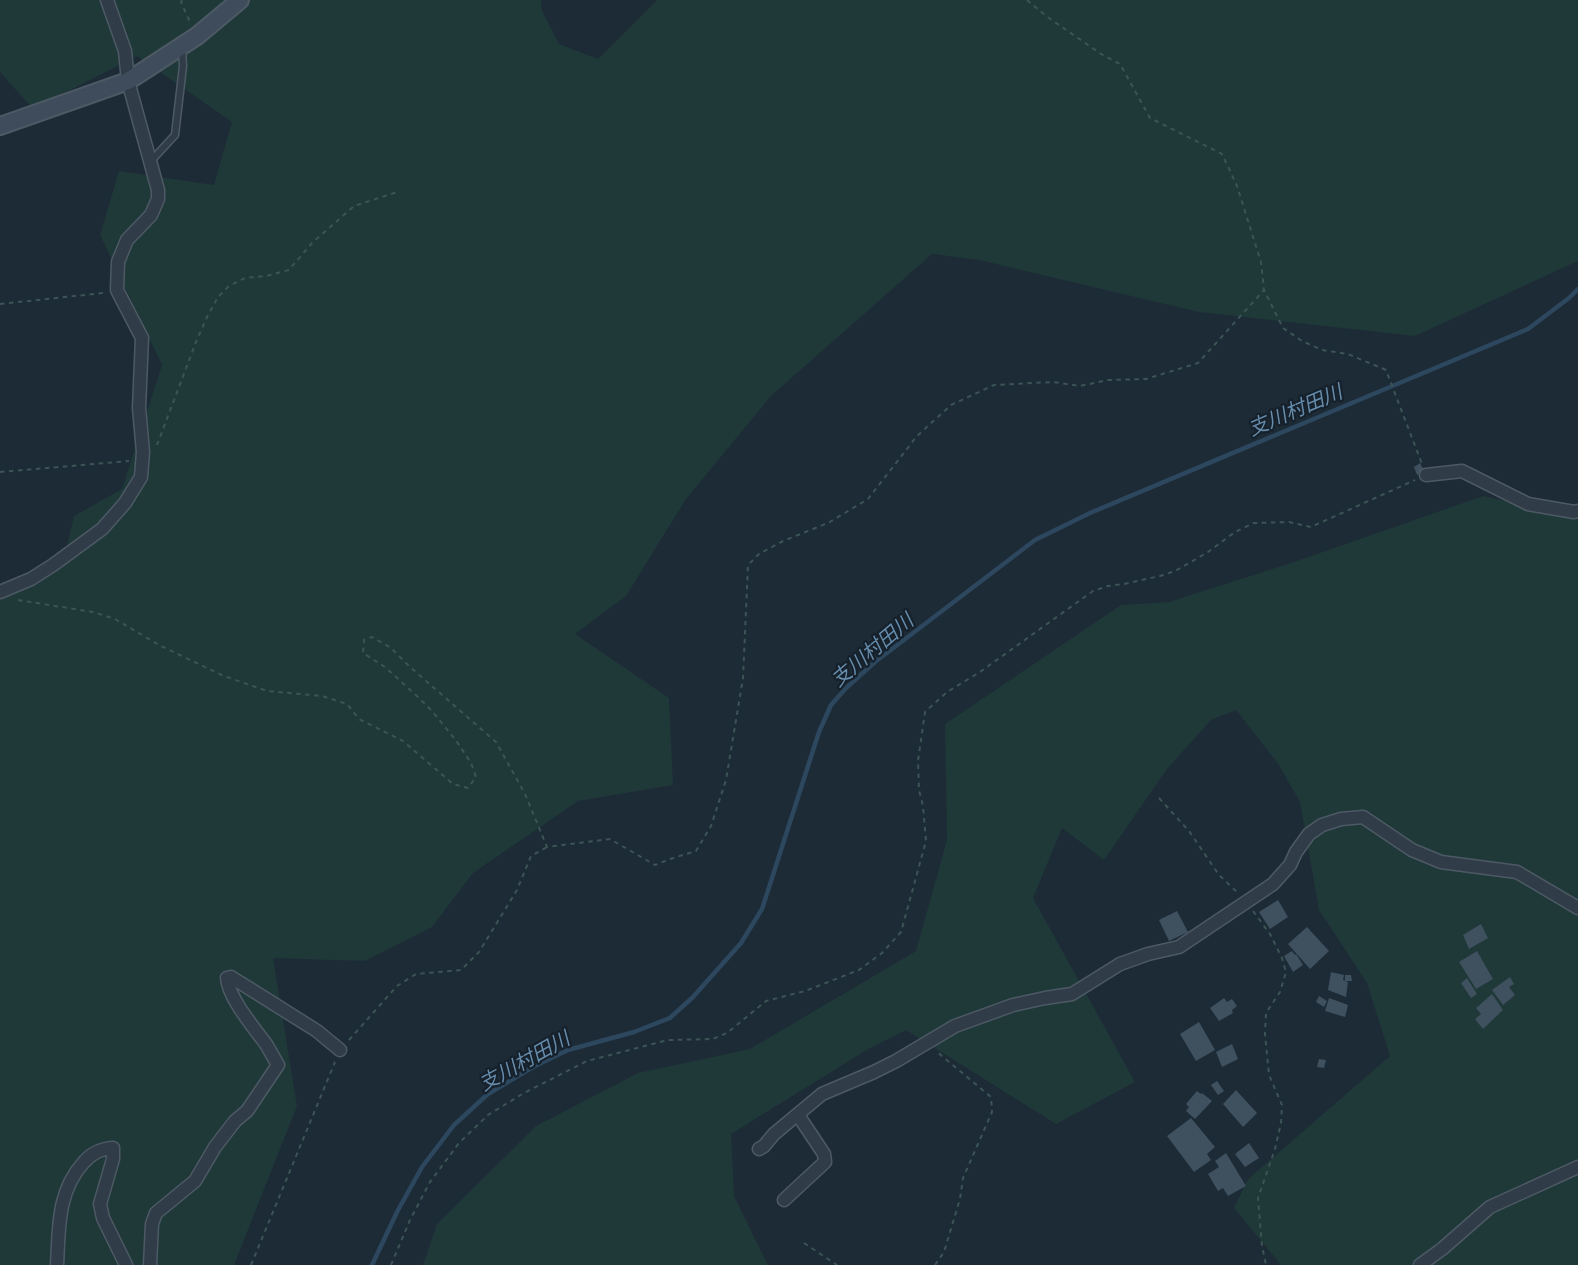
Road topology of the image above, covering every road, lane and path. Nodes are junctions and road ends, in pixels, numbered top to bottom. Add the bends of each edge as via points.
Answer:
1 (107, 0) edge
2 (182, 0) edge
3 (240, 0) edge
4 (1028, 0) edge
5 (197, 36) junction
6 (182, 46) junction
7 (128, 81) junction
8 (0, 126) edge
9 (150, 162) junction
10 (397, 192) dead end
11 (1264, 290) junction
12 (118, 292) junction
13 (0, 304) edge
14 (142, 461) junction
15 (0, 472) edge
16 (1426, 475) junction
17 (1578, 511) edge
18 (0, 592) edge
19 (12, 599) dead end
20 (1159, 798) dead end
21 (547, 847) junction
22 (1247, 902) junction
23 (1578, 908) edge
24 (927, 1043) junction
25 (340, 1050) junction
26 (798, 1114) junction
27 (759, 1149) dead end
28 (1578, 1167) edge
29 (784, 1200) dead end
30 (804, 1243) dead end
31 (57, 1265) edge
32 (126, 1265) edge
33 (150, 1265) edge
34 (251, 1265) edge
35 (391, 1265) edge
36 (837, 1265) edge
37 (935, 1265) edge
38 (1266, 1265) edge
39 (1420, 1265) edge

1 - 7 street via 125,51
2 - 5 path
3 - 5 street
4 - 11 path via 1120,64 1150,117 1222,154 1237,186 1261,262
5 - 6 street
6 - 7 street
6 - 9 lane via 175,135
7 - 8 street
7 - 9 street
9 - 12 street via 158,199 151,214 127,240 118,262
10 - 14 path via 354,206 312,243 289,270 245,278 218,297 196,342 154,453
11 - 16 path via 1283,328 1322,350 1348,354 1386,370
11 - 21 path via 1198,363 1146,379 1108,380 1080,386 1053,382 993,385 951,405 917,436 868,499 828,523 759,554 748,565 743,678 726,780 711,826 696,851 655,865 610,839
12 - 13 path
12 - 14 street via 142,338
14 - 15 path
14 - 18 street via 141,477 125,504 102,530 31,579
16 - 17 street via 1462,471 1528,504
16 - 35 path via 1311,527 1289,522 1254,523 1175,571 1093,591 947,692 925,712 918,761 926,841 901,932 882,953 859,970 766,1001 727,1033 713,1039 668,1040 587,1061 488,1115 459,1143 430,1182
19 - 21 path via 93,612 115,619 224,676 267,691 322,696 347,704 359,719 403,741 453,784 468,788 476,777 455,739 418,697 363,653 364,640 372,636 391,648 496,742 525,794
20 - 22 path via 1189,831 1219,875
21 - 25 path via 531,856 518,890 478,952 461,970 416,974 397,986
22 - 23 street via 1273,884 1309,834 1331,822 1363,817 1412,850 1441,862 1517,872
22 - 24 street via 1179,947 1120,964 1072,994 1013,1005 955,1026
22 - 38 path via 1270,934 1286,972 1280,992 1266,1013 1269,1075 1282,1105 1275,1149 1258,1198
24 - 26 street via 822,1094
24 - 37 path via 991,1097 992,1112 963,1178 944,1252
25 - 33 street via 317,1031 227,978 227,986 244,1015 278,1065 247,1111 215,1147 195,1181 156,1213
25 - 34 path
26 - 27 street
26 - 29 street via 824,1154 825,1162
28 - 39 street via 1490,1207
30 - 36 path
31 - 32 street via 60,1210 69,1182 88,1158 112,1148 113,1159 100,1204

